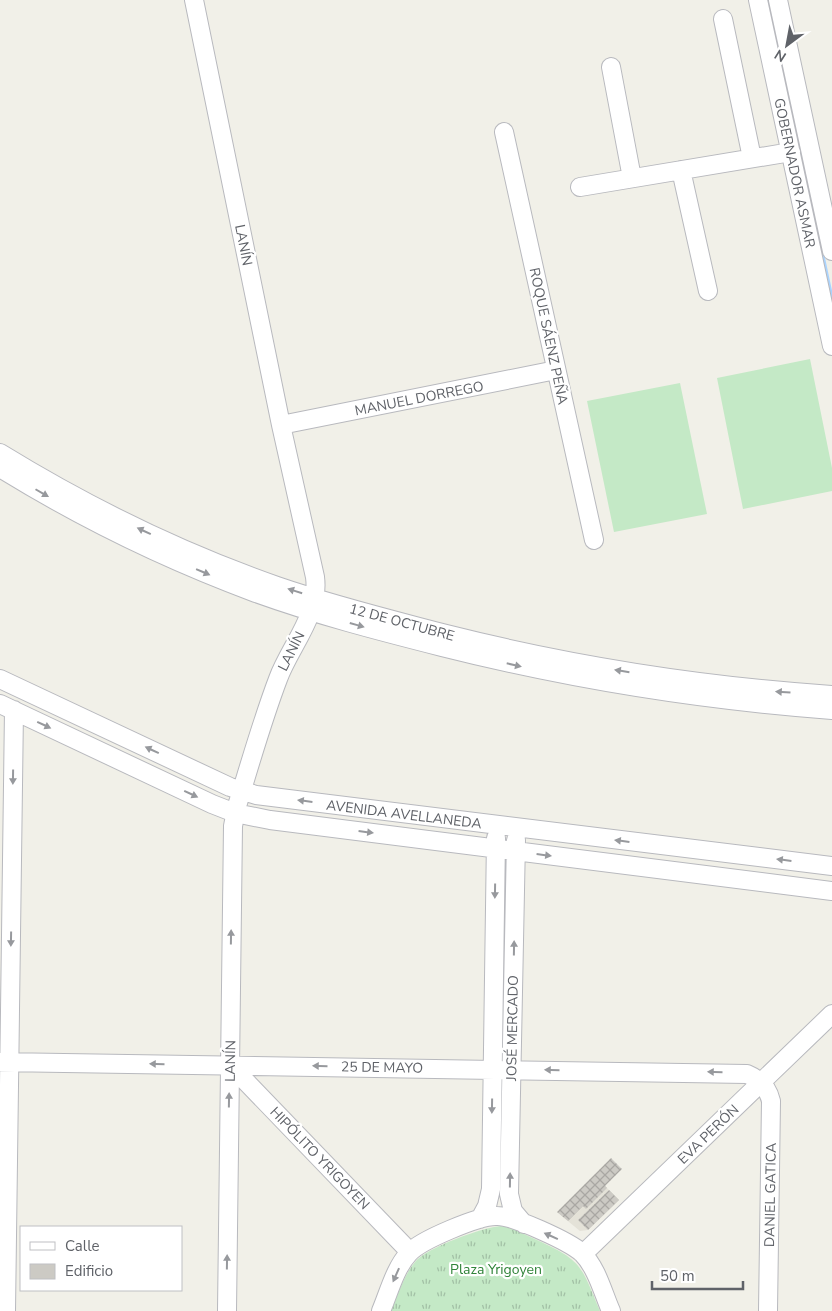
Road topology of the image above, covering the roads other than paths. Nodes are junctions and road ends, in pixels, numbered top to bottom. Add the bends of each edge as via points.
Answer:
1 (194, 0) edge
2 (758, 0) edge
3 (778, 0) edge
4 (723, 19) dead end
5 (612, 68) dead end
6 (504, 132) dead end
7 (790, 152) junction
8 (752, 158) junction
9 (681, 170) junction
10 (632, 178) junction
11 (580, 187) dead end
12 (826, 198) edge
13 (832, 251) edge
14 (708, 291) dead end
15 (832, 346) edge
16 (556, 370) junction
17 (281, 425) junction
18 (0, 453) edge
19 (0, 468) edge
20 (594, 540) dead end
21 (314, 604) junction
22 (0, 679) edge
23 (23, 690) junction
24 (832, 696) edge
25 (832, 710) edge
26 (7, 717) edge
27 (242, 791) junction
28 (235, 813) junction
29 (496, 825) junction
30 (516, 828) junction
31 (496, 849) junction
32 (516, 851) junction
33 (832, 866) edge
34 (832, 890) edge
35 (832, 1014) edge
36 (5, 1062) edge
37 (230, 1065) junction
38 (493, 1069) junction
39 (512, 1069) junction
40 (761, 1083) junction
41 (480, 1219) junction
42 (524, 1224) junction
43 (410, 1252) junction
44 (583, 1254) junction
45 (6, 1311) edge
46 (227, 1311) edge
47 (381, 1311) edge
48 (611, 1311) edge
49 (768, 1311) edge

1 - 17 street, LANÍN
2 - 7 street, GOBERNADOR ASMAR
3 - 12 street, GOBERNADOR ASMAR
4 - 8 street
5 - 10 street
6 - 16 street, ROQUE SÁENZ PEÑA
7 - 8 street
7 - 15 street, GOBERNADOR ASMAR
8 - 9 street
9 - 10 street
9 - 14 street
10 - 11 street
12 - 13 street, GOBERNADOR ASMAR
16 - 17 street, MANUEL DORREGO
16 - 20 street, ROQUE SÁENZ PEÑA
17 - 21 street, LANÍN via 316,578
21 -> 18 street, 12 DE OCTUBRE via 155,536 64,491
19 -> 21 street, 12 DE OCTUBRE via 67,508 134,541 238,586
24 -> 21 street, 12 DE OCTUBRE via 711,684 580,664
21 -> 25 street, 12 DE OCTUBRE via 387,633 508,664 724,701
21 - 27 street, LANÍN via 277,681
22 - 23 street, AVENIDA AVELLANEDA
23 - 26 street via 16,689 8,696
27 -> 23 street, AVENIDA AVELLANEDA
26 -> 28 street, AVENIDA AVELLANEDA
26 -> 36 street
27 - 28 street, LANÍN
29 -> 27 street, AVENIDA AVELLANEDA
28 -> 31 street, AVENIDA AVELLANEDA
37 -> 28 street, LANÍN
29 - 30 street, AVENIDA AVELLANEDA
29 - 31 street, JOSÉ MERCADO
30 - 32 street, JOSÉ MERCADO
33 -> 30 street, AVENIDA AVELLANEDA
31 - 32 street, AVENIDA AVELLANEDA
31 -> 38 street, JOSÉ MERCADO
32 -> 34 street, AVENIDA AVELLANEDA
39 -> 32 street, JOSÉ MERCADO
35 - 40 street, EVA PERÓN
37 -> 36 street, 25 DE MAYO
36 - 45 street
38 -> 37 street, 25 DE MAYO
37 - 43 street, HIPÓLITO YRIGOYEN
46 -> 37 street, LANÍN
38 - 39 street, 25 DE MAYO
38 -> 41 street, JOSÉ MERCADO via 491,1189
40 -> 39 street, 25 DE MAYO via 747,1074 735,1073
42 -> 39 street, JOSÉ MERCADO via 513,1211 510,1200
40 - 44 street, EVA PERÓN
40 - 49 street, DANIEL GATICA via 769,1095 771,1108
41 - 42 street via 505,1216
41 - 43 street via 425,1241
44 -> 42 street
43 -> 47 street
44 - 48 street

